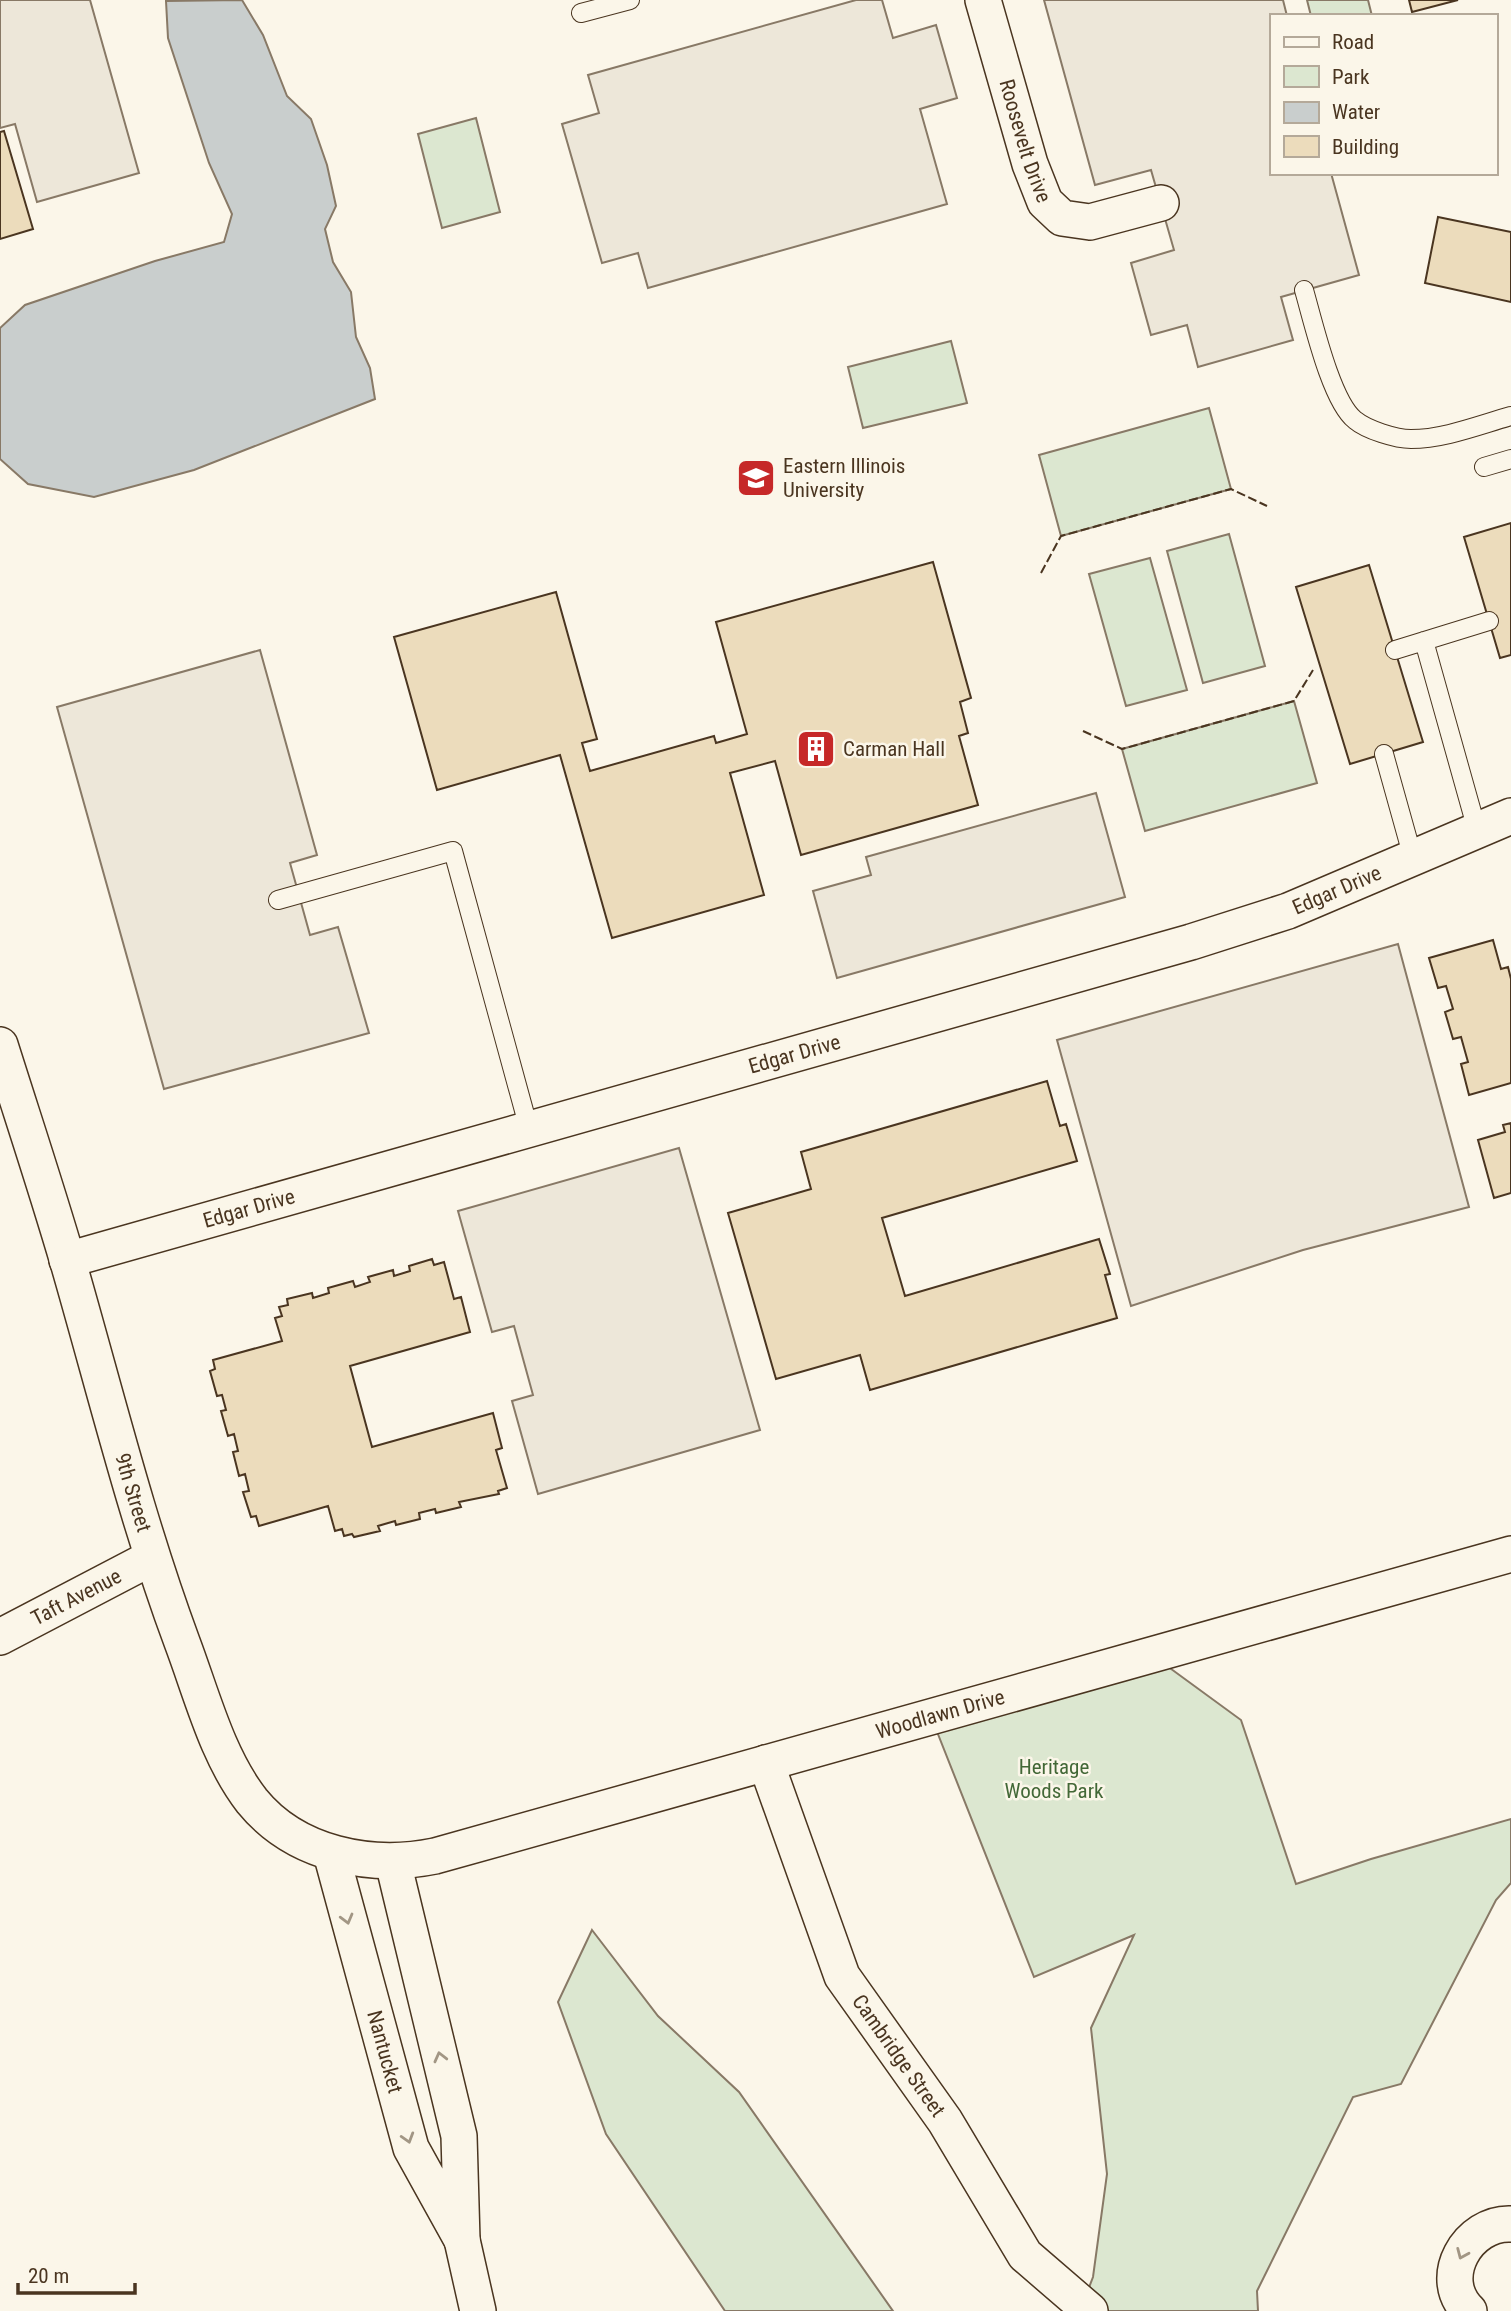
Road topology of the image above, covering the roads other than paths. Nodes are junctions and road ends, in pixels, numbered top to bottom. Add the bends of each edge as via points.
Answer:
1 (630, 0) edge
2 (983, 0) edge
3 (582, 13) dead end
4 (1161, 204) dead end
5 (1304, 290) dead end
6 (1511, 416) edge
7 (1511, 459) edge
8 (1484, 467) dead end
9 (1489, 621) dead end
10 (1424, 641) junction
11 (1395, 650) dead end
12 (1384, 754) dead end
13 (1511, 816) edge
14 (1477, 830) junction
15 (1413, 858) junction
16 (278, 900) dead end
17 (0, 1045) edge
18 (529, 1129) junction
19 (67, 1260) junction
20 (1511, 1554) edge
21 (151, 1558) junction
22 (0, 1637) edge
23 (766, 1763) junction
24 (331, 1853) junction
25 (381, 1862) junction
26 (1511, 2224) edge
27 (462, 2240) junction
28 (478, 2311) edge
29 (1090, 2311) edge
30 (1469, 2311) edge

1 - 3 lane
2 - 4 street, Roosevelt Drive via 1045,202 1062,218 1090,222
5 - 6 lane via 1328,370 1355,420 1409,439
7 - 8 lane
9 - 10 lane
10 - 11 lane
10 - 14 lane
12 - 15 lane
13 - 14 street, Edgar Drive
14 - 15 street, Edgar Drive
15 - 18 street, Edgar Drive via 1288,911 1191,942
16 - 18 lane via 453,851
17 - 19 street, 9th Street
18 - 19 street, Edgar Drive
19 - 21 street, 9th Street
20 - 23 street, Woodlawn Drive
21 - 22 street, Taft Avenue
21 - 24 street, 9th Street via 232,1772 254,1803 286,1832
23 - 25 street, Woodlawn Drive via 435,1856
23 - 29 street, Cambridge Street via 842,1976 945,2121 1025,2255
24 - 25 street, 9th Street
24 -> 27 street, Nantucket via 411,2148
27 -> 25 street, Nantucket via 459,2136
26 -> 30 street via 1483,2229 1459,2257 1455,2282
27 - 28 street, Nantucket

